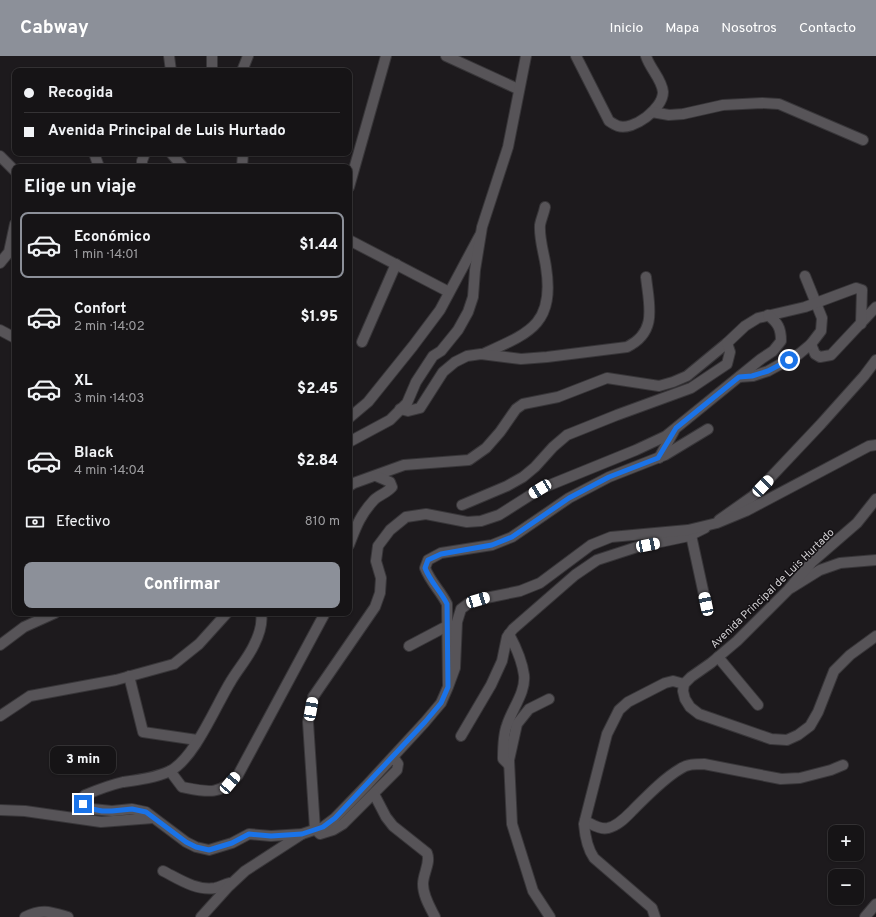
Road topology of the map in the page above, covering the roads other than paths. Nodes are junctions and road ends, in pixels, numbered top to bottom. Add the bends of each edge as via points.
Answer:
1 (169, 56) edge
2 (212, 56) edge
3 (248, 56) edge
4 (386, 56) edge
5 (526, 56) edge
6 (576, 56) edge
7 (646, 56) edge
8 (450, 57) edge
9 (171, 68) edge
10 (212, 68) edge
11 (243, 68) edge
12 (518, 88) junction
13 (652, 112) junction
14 (863, 140) dead end
15 (0, 156) edge
16 (174, 156) edge
17 (181, 164) edge
18 (12, 168) edge
19 (352, 175) edge
20 (545, 207) dead end
21 (480, 235) junction
22 (12, 238) edge
23 (352, 242) edge
24 (0, 263) edge
25 (396, 264) junction
26 (646, 276) dead end
27 (805, 276) dead end
28 (449, 292) junction
29 (816, 303) junction
30 (876, 307) edge
31 (768, 315) junction
32 (861, 324) junction
33 (0, 330) edge
34 (12, 336) edge
35 (362, 342) dead end
36 (727, 343) junction
37 (811, 344) junction
38 (481, 354) junction
39 (876, 360) edge
40 (876, 367) edge
41 (864, 376) junction
42 (739, 377) junction
43 (400, 409) junction
44 (352, 415) edge
45 (676, 428) junction
46 (708, 429) dead end
47 (352, 440) edge
48 (876, 445) edge
49 (658, 458) junction
50 (376, 476) junction
51 (352, 484) edge
52 (876, 499) edge
53 (462, 505) dead end
54 (712, 524) junction
55 (691, 535) junction
56 (352, 537) edge
57 (876, 560) edge
58 (788, 590) junction
59 (706, 604) dead end
60 (48, 616) edge
61 (224, 616) edge
62 (261, 616) edge
63 (323, 616) edge
64 (447, 626) junction
65 (509, 634) junction
66 (876, 636) edge
67 (0, 645) edge
68 (409, 646) dead end
69 (718, 657) junction
70 (129, 676) junction
71 (684, 684) junction
72 (448, 687) junction
73 (549, 699) dead end
74 (758, 705) dead end
75 (0, 716) edge
76 (461, 736) dead end
77 (197, 740) junction
78 (393, 757) junction
79 (843, 765) dead end
80 (509, 766) junction
81 (170, 770) junction
82 (374, 794) junction
83 (0, 810) edge
84 (153, 818) junction
85 (585, 821) junction
86 (315, 829) junction
87 (302, 834) junction
88 (163, 871) dead end
89 (234, 881) junction
90 (876, 904) edge
91 (25, 917) edge
92 (68, 917) edge
93 (201, 917) edge
94 (435, 917) edge
95 (550, 917) edge
96 (655, 917) edge
97 (865, 917) edge

1 - 9 street
2 - 10 street
3 - 11 street
4 - 19 street
5 - 12 street
6 - 13 street via 609,121 618,126 632,125
7 - 13 street via 663,92 660,104
8 - 12 street
12 - 21 street via 508,147
13 - 14 street via 676,115 723,105 779,104
15 - 18 street
16 - 17 street
20 - 38 street via 540,223 540,238 547,268 548,296 544,312 534,326 515,340
21 - 28 street
21 - 43 street via 473,296 468,312 458,330 441,351 433,356
22 - 24 street via 9,252
23 - 25 street
25 - 28 street
25 - 35 street
26 - 38 street via 650,320 643,335 627,347 521,359
27 - 29 street
28 - 44 street via 440,310 408,352 368,402
29 - 31 street
29 - 32 street via 856,288 862,290
29 - 37 street via 822,318 821,331
30 - 32 street
31 - 36 street via 745,326
31 - 42 street via 777,322 781,341 773,351
32 - 37 street via 831,355 820,357 815,354
33 - 34 street
36 - 50 street via 687,376 659,386 607,378 558,397 523,404 516,409 486,448 469,460 404,465
36 - 53 street via 730,352 727,364 691,388 568,436 523,477
37 - 42 street via 799,354 768,371
38 - 43 street via 467,356 443,372 420,408 408,411
39 - 41 street
40 - 41 street
41 - 54 street via 753,496
42 - 45 street
43 - 47 street via 390,420
45 - 49 street
45 - 86 street via 666,436 636,450 540,489 499,515 481,521 467,522 426,514 406,517 390,530 378,546 376,561 381,578 380,594 375,606 313,697 308,722
46 - 49 street
48 - 54 street via 869,446 746,511
49 - 64 street via 609,477 569,498 512,537 492,545 441,554 428,560 425,568 429,579 447,604
50 - 51 street
50 - 56 street via 390,482 392,487 375,499 359,518
52 - 58 street, Avenida Principal de Luis Hurtado via 857,523 812,562
54 - 55 street
54 - 72 street via 688,530 611,537 591,545 540,583 520,591 469,603 461,609 457,622 455,668
55 - 59 street
55 - 65 street via 637,547 597,560 575,575
57 - 58 street via 840,563 820,570
58 - 69 street, Avenida Principal de Luis Hurtado via 738,641
60 - 67 street via 24,627
61 - 70 street via 199,644 174,664
62 - 77 street via 254,646 229,683
63 - 81 street via 238,775 220,790 207,792 182,787
64 - 68 street
64 - 72 street
65 - 76 street via 492,685
65 - 80 street via 520,656 524,676 521,693 506,726 503,759
66 - 71 street via 850,655 834,671 810,726 787,740 771,739 699,714 685,699
69 - 71 street, Avenida Principal de Luis Hurtado
69 - 74 street
70 - 75 street via 30,696
70 - 77 street via 143,732
71 - 85 street via 665,682 628,702 619,710 608,734
72 - 78 street via 441,703
73 - 80 street via 529,709 517,724
77 - 81 street via 184,761
78 - 82 street via 398,764 397,770
78 - 86 street via 335,818 323,827
79 - 85 street via 800,778 782,779 693,764 680,768 617,825 608,828 598,827
80 - 95 street via 512,824 533,891
81 - 84 street via 156,776 97,790 82,799 87,808 112,811 132,809 146,812
82 - 86 street via 343,824 333,830 320,834
82 - 94 street via 393,826 427,853 429,858 423,885 426,899
83 - 84 street via 101,822
84 - 87 street via 186,842 209,850 232,843 249,834
85 - 96 street via 586,838 594,858 652,908
86 - 87 street
87 - 89 street via 260,860
88 - 89 street via 186,883 203,888 215,888
89 - 93 street
90 - 97 street
91 - 92 street via 37,911

